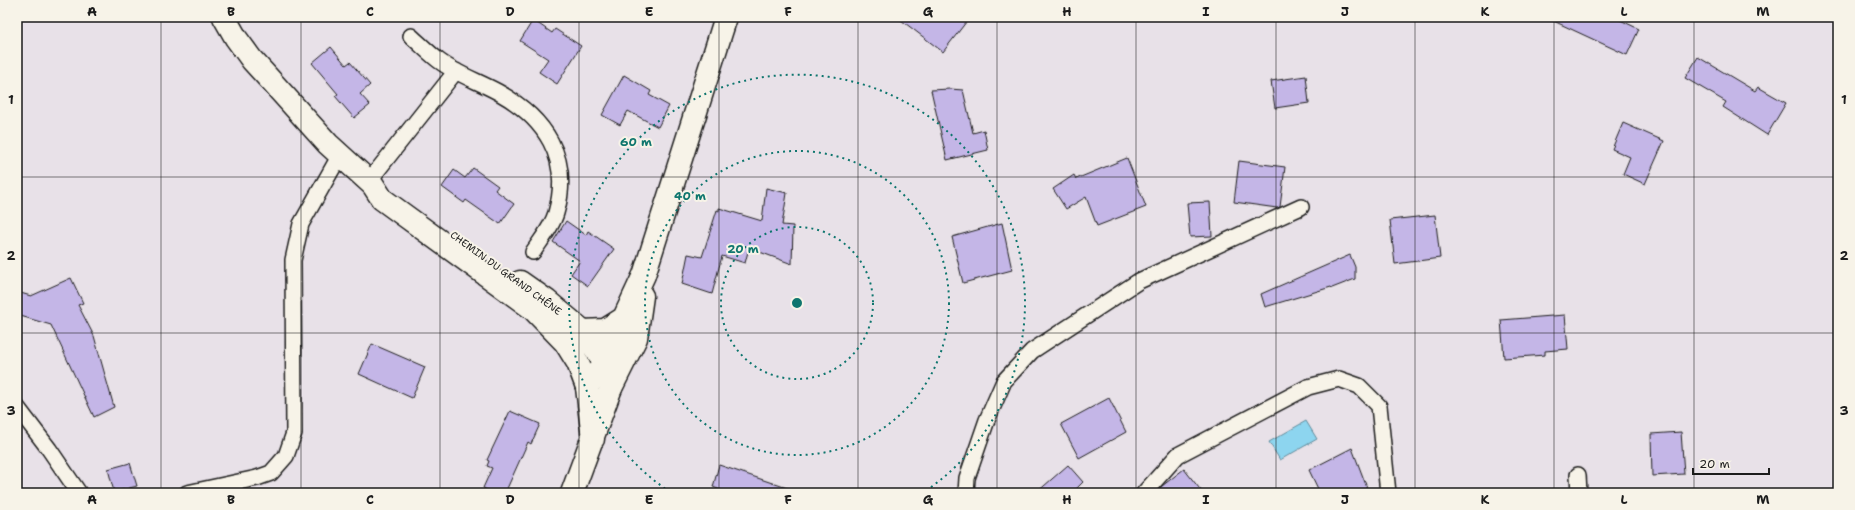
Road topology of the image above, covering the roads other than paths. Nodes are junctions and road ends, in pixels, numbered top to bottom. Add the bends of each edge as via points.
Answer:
1 (224, 17) edge
2 (726, 17) edge
3 (411, 36) dead end
4 (456, 71) junction
5 (340, 155) junction
6 (371, 183) junction
7 (1301, 207) dead end
8 (533, 252) dead end
9 (644, 275) junction
10 (624, 318) junction
11 (583, 331) junction
12 (605, 363) junction
13 (587, 387) junction
14 (611, 388) junction
15 (17, 407) edge
16 (593, 439) junction
17 (1578, 474) dead end
18 (79, 493) edge
19 (187, 493) edge
20 (572, 493) edge
21 (966, 493) edge
22 (1144, 493) edge
23 (1388, 493) edge
24 (1579, 493) edge

1 - 5 main road, CHEMIN DU GRAND CHÊNE via 252,60
2 - 9 main road
3 - 4 lane via 438,60
4 - 6 lane
4 - 8 lane via 499,92 528,114 547,134 557,155 560,168 556,213
5 - 6 main road, CHEMIN DU GRAND CHÊNE
5 - 19 lane via 301,224 293,260 294,433 286,456 272,473
6 - 11 main road, CHEMIN DU GRAND CHÊNE via 382,186 534,292
6 - 13 main road, CHEMIN DU GRAND CHÊNE via 382,200 533,309 566,342
7 - 21 lane via 1139,281 1032,351 1004,381 967,478
9 - 10 main road
9 - 14 main road via 636,338
10 - 11 main road via 605,330
10 - 12 main road
11 - 12 main road, CHEMIN DU GRAND CHÊNE
12 - 13 main road
12 - 14 main road, CHEMIN DU GRAND CHÊNE
13 - 16 main road, CHEMIN DU GRAND CHÊNE
14 - 16 main road
15 - 18 lane
16 - 20 main road
17 - 24 lane
22 - 23 lane via 1178,455 1308,387 1339,379 1359,386 1379,406

